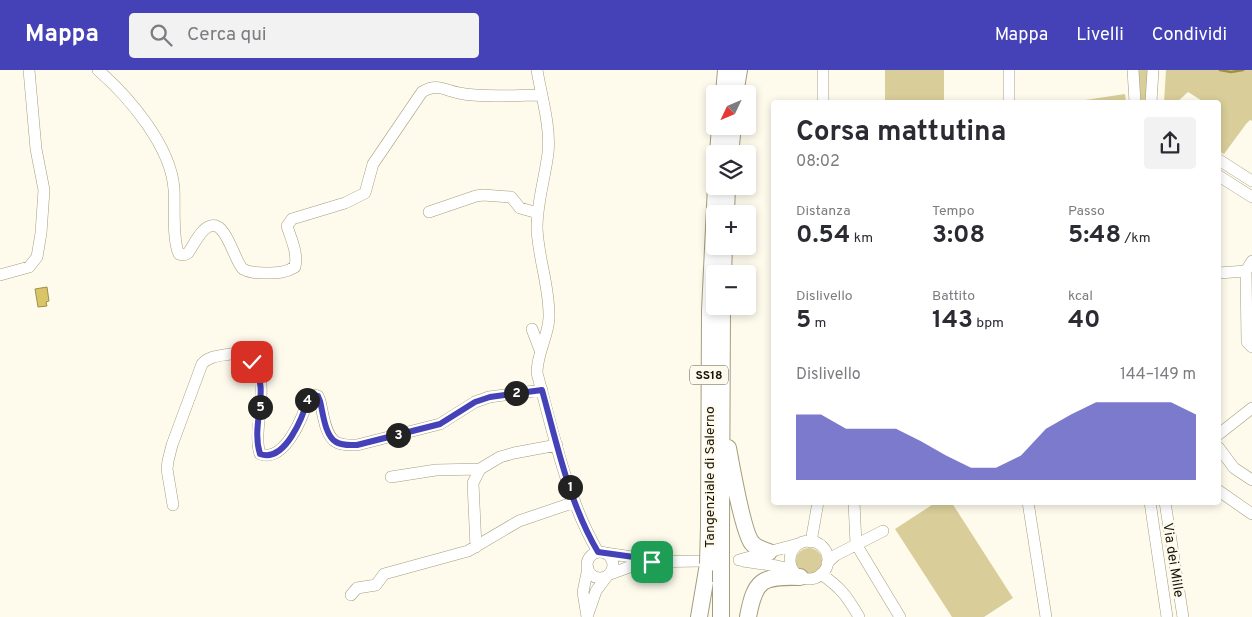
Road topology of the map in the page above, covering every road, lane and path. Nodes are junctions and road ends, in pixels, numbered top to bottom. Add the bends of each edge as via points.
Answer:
1 (29, 70) edge
2 (98, 70) edge
3 (536, 70) edge
4 (726, 70) edge
5 (739, 70) edge
6 (823, 70) edge
7 (1008, 70) edge
8 (1133, 70) edge
9 (1153, 70) edge
10 (725, 85) edge
11 (737, 85) edge
12 (541, 95) junction
13 (823, 100) edge
14 (1009, 100) edge
15 (1135, 100) edge
16 (1151, 100) edge
17 (1221, 161) edge
18 (1221, 177) edge
19 (1252, 181) edge
20 (716, 195) edge
21 (1252, 197) edge
22 (429, 212) dead end
23 (538, 213) junction
24 (1248, 267) edge
25 (1221, 273) edge
26 (0, 275) edge
27 (722, 315) edge
28 (532, 329) dead end
29 (1252, 347) edge
30 (540, 350) junction
31 (721, 382) junction
32 (542, 390) junction
33 (1252, 408) edge
34 (1221, 432) edge
35 (557, 445) junction
36 (1221, 451) edge
37 (480, 469) junction
38 (391, 477) dead end
39 (1252, 480) edge
40 (1221, 492) edge
41 (574, 502) junction
42 (173, 505) dead end
43 (817, 505) edge
44 (854, 505) edge
45 (1028, 505) edge
46 (1150, 505) edge
47 (1165, 505) edge
48 (1252, 514) edge
49 (715, 527) junction
50 (586, 531) junction
51 (883, 531) dead end
52 (806, 542) junction
53 (857, 546) junction
54 (476, 547) junction
55 (600, 552) junction
56 (769, 552) junction
57 (652, 562) junction
58 (705, 562) junction
59 (827, 563) junction
60 (588, 564) junction
61 (796, 573) junction
62 (821, 574) junction
63 (609, 575) junction
64 (350, 595) dead end
65 (587, 617) edge
66 (699, 617) edge
67 (710, 617) edge
68 (721, 617) edge
69 (748, 617) edge
70 (860, 617) edge
71 (900, 617) edge
72 (1046, 617) edge
73 (1167, 617) edge
74 (1183, 617) edge

1 - 26 street via 36,149 44,190 41,233 37,257 29,266
2 - 12 street via 126,96 163,150 173,186 179,254 184,256 188,253 203,230 216,226 223,230 242,268 262,273 280,273 295,267 296,251 287,226 292,219 345,203 365,192 373,164 422,92 438,87 461,94
3 - 12 street
4 - 10 highway
5 - 11 highway
6 - 13 street
7 - 14 street
8 - 15 street
9 - 16 street
12 - 23 street via 548,143
17 - 19 street
18 - 21 street
20 - 49 highway, Tangenziale di Salerno / SS18 via 710,310
22 - 23 street via 483,195 511,197 520,208
23 - 30 street via 538,241 549,317
24 - 25 street
24 - 29 street via 1247,342
27 - 31 highway, Tangenziale di Salerno / SS18
28 - 30 street
30 - 32 street via 537,373
31 - 49 highway, Tangenziale di Salerno / SS18
31 - 56 highway via 729,450 745,524 752,543
32 - 35 street
32 - 42 street via 490,397 475,402 440,424 357,445 335,442 329,435 318,396 313,395 308,398 289,441 275,454 266,456 260,454 258,448 261,388 258,370 252,362 235,353 211,357 202,364 172,445 168,469
33 - 34 street
35 - 37 street via 500,457
35 - 41 street
36 - 39 street via 1234,468
37 - 38 street
37 - 54 street via 473,483
40 - 48 street
41 - 50 street
41 - 54 street via 519,521
43 - 52 street
44 - 53 street
45 - 72 street
46 - 73 street, Via dei Mille
47 - 74 street, Via dei Mille
49 - 58 highway, Tangenziale di Salerno / SS18, bridge
49 - 68 highway, Tangenziale di Salerno / SS18, bridge
50 - 55 street
50 - 60 street
51 - 53 street
52 - 56 street
52 - 59 street via 823,548
52 - 61 street via 792,550 790,556
53 - 59 street via 836,555
53 - 71 street
54 - 64 street via 384,574 376,584 357,588
55 - 57 street
55 - 60 street via 592,555
55 - 63 street via 612,558
56 - 61 street via 739,560 777,566
57 - 58 street
57 - 63 street
58 - 66 highway
58 - 67 highway, Tangenziale di Salerno / SS18
59 - 62 street
60 - 63 street via 591,574 597,578
60 - 65 street via 583,592
61 - 62 street via 811,579
61 - 69 highway via 777,576 757,587
62 - 70 street via 848,597
63 - 65 street via 596,591

